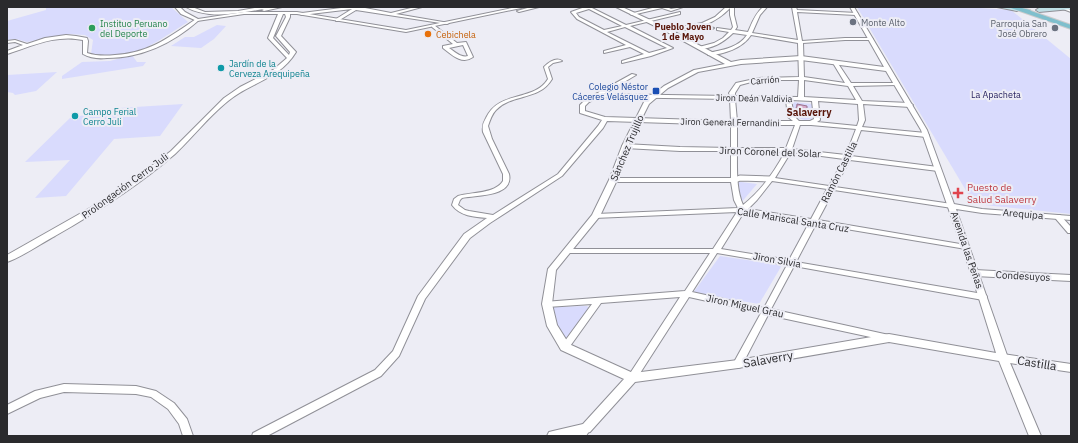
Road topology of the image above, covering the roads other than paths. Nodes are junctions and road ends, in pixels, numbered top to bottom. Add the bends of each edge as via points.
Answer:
1 (177, 7) edge
2 (188, 7) edge
3 (268, 7) edge
4 (420, 7) edge
5 (524, 7) edge
6 (537, 7) edge
7 (618, 7) edge
8 (659, 7) edge
9 (664, 7) edge
10 (681, 7) edge
11 (730, 7) edge
12 (765, 7) edge
13 (852, 7) edge
14 (999, 7) edge
15 (356, 8) edge
16 (588, 8) edge
17 (1064, 8) junction
18 (1071, 8) edge
19 (794, 9) edge
20 (1016, 9) edge
21 (1038, 9) edge
22 (671, 10) junction
23 (284, 11) edge
24 (1071, 11) edge
25 (244, 13) junction
26 (389, 13) junction
27 (499, 13) junction
28 (679, 13) dead end
29 (232, 14) junction
30 (302, 14) junction
31 (632, 14) junction
32 (856, 14) junction
33 (197, 20) junction
34 (337, 20) junction
35 (645, 20) junction
36 (446, 23) junction
37 (701, 25) junction
38 (1071, 25) edge
39 (626, 26) junction
40 (434, 27) junction
41 (712, 28) dead end
42 (718, 30) dead end
43 (604, 31) junction
44 (669, 31) junction
45 (731, 32) junction
46 (749, 35) junction
47 (871, 39) junction
48 (7, 42) edge
49 (800, 42) junction
50 (26, 45) junction
51 (457, 45) junction
52 (631, 45) junction
53 (701, 48) junction
54 (606, 52) dead end
55 (7, 53) edge
56 (710, 54) junction
57 (649, 55) junction
58 (288, 57) junction
59 (801, 58) junction
60 (560, 61) dead end
61 (624, 62) dead end
62 (835, 63) junction
63 (730, 64) junction
64 (887, 69) junction
65 (634, 75) dead end
66 (801, 78) junction
67 (897, 84) junction
68 (848, 85) junction
69 (597, 95) junction
70 (653, 96) junction
71 (733, 97) junction
72 (788, 98) junction
73 (801, 99) junction
74 (815, 100) junction
75 (860, 102) junction
76 (910, 105) junction
77 (605, 119) junction
78 (637, 120) junction
79 (734, 123) junction
80 (798, 123) junction
81 (811, 123) junction
82 (860, 129) junction
83 (926, 135) junction
84 (625, 146) junction
85 (734, 150) junction
86 (789, 150) junction
87 (848, 157) junction
88 (938, 169) junction
89 (770, 179) junction
90 (613, 180) junction
91 (734, 180) junction
92 (831, 188) junction
93 (952, 206) junction
94 (742, 210) junction
95 (596, 216) junction
96 (494, 217) junction
97 (1058, 217) junction
98 (1071, 218) edge
99 (813, 223) junction
100 (1071, 231) edge
101 (966, 247) junction
102 (568, 251) junction
103 (715, 251) junction
104 (7, 259) edge
105 (791, 263) junction
106 (976, 273) junction
107 (1071, 278) edge
108 (687, 294) junction
109 (984, 297) junction
110 (598, 301) junction
111 (547, 304) junction
112 (766, 310) junction
113 (889, 338) junction
114 (566, 347) junction
115 (1003, 358) junction
116 (738, 364) junction
117 (1071, 368) edge
118 (632, 378) junction
119 (7, 410) edge
120 (583, 432) edge
121 (188, 436) edge
122 (257, 436) edge
123 (553, 436) edge
124 (1035, 436) edge

1 - 29 street via 200,15
1 - 33 street
2 - 3 street via 205,13 238,12
4 - 26 street
5 - 27 street
6 - 27 street
7 - 31 street
8 - 22 street via 665,11
8 - 31 street
9 - 22 street
10 - 22 street
11 - 37 street via 716,19
11 - 45 street via 734,27
12 - 46 street via 759,13
13 - 32 street, Avenida las Peñas
14 - 20 main road
15 - 26 street
15 - 30 street
15 - 34 street
16 - 39 street
16 - 43 street via 573,12 578,18
17 - 18 main road
17 - 21 main road
17 - 24 street
19 - 32 street
19 - 49 street
20 - 21 main road
20 - 38 main road
21 - 38 main road
23 - 25 street
23 - 25 street
23 - 30 street
23 - 40 street via 402,34
23 - 58 street via 283,29 278,36 293,52
23 - 58 street via 270,38
25 - 29 street
26 - 36 street
27 - 36 street
27 - 40 street
28 - 35 street
29 - 33 street
30 - 34 street
31 - 35 street
32 - 47 street, Avenida las Peñas
33 - 50 street via 156,47 134,54 103,57 87,55 85,39 75,36
34 - 40 street via 406,31
35 - 39 street
35 - 44 street
36 - 40 street
37 - 41 street
37 - 44 street
39 - 43 street
39 - 57 street via 671,48
40 - 51 street
42 - 45 street
43 - 52 street
44 - 53 street
45 - 46 street
45 - 53 street via 718,43
46 - 49 street
46 - 56 street via 740,44
47 - 49 street
47 - 64 street, Avenida las Peñas
48 - 50 street via 15,41
49 - 59 street
50 - 55 street
51 - 51 street via 445,47 462,59 470,58 464,43
52 - 54 street
52 - 57 street
53 - 56 street
56 - 63 street
57 - 61 street
58 - 104 street, Prolongación Cerro Juli via 278,70 229,97 173,152 133,183 78,220
59 - 62 street, Sánchez Trujillo
59 - 63 street, Sánchez Trujillo
59 - 66 street
60 - 96 street via 552,62 546,67 550,79 548,83 533,93 497,106 485,126 506,174 505,184 499,189 460,197 455,205 465,212
62 - 64 street, Sánchez Trujillo
62 - 68 street
63 - 70 street, Sánchez Trujillo via 696,71
64 - 67 street, Avenida las Peñas
65 - 69 street
66 - 68 street, Carrión
66 - 71 street, Carrión via 743,82 734,89
66 - 73 street
67 - 68 street, Carrión
67 - 76 street, Avenida las Peñas
68 - 75 street
69 - 70 street, Jiron Deán Valdivia
69 - 77 street, Jiron General Fernandini via 584,104 581,111
70 - 71 street, Jiron Deán Valdivia
70 - 78 street, Sánchez Trujillo
71 - 72 street, Jiron Deán Valdivia
71 - 79 street
72 - 73 street, Jiron Deán Valdivia
72 - 80 street via 791,117
73 - 74 street, Jiron Deán Valdivia
74 - 75 street, Jiron Deán Valdivia
74 - 81 street via 817,120
75 - 76 street, Jiron Deán Valdivia
75 - 82 street, Ramón Castilla
76 - 83 street, Avenida las Peñas
77 - 78 street, Jiron General Fernandini
77 - 96 street via 560,175
78 - 79 street, Jiron General Fernandini
78 - 84 street, Sánchez Trujillo
79 - 80 street, Jiron General Fernandini
79 - 85 street
80 - 81 street, Jiron General Fernandini
80 - 86 street
81 - 82 street, Jiron General Fernandini
82 - 83 street, Jiron General Fernandini
82 - 87 street, Ramón Castilla
83 - 88 street, Avenida las Peñas
84 - 85 street, Jiron Coronel del Solar
84 - 90 street, Sánchez Trujillo
85 - 86 street, Jiron Coronel del Solar
85 - 91 street
86 - 87 street, Jiron Coronel del Solar
86 - 89 street
87 - 88 street, Jiron Coronel del Solar
87 - 92 street, Ramón Castilla
88 - 93 street, Avenida las Peñas
89 - 91 street
89 - 92 street
89 - 94 street
90 - 91 street
90 - 95 street, Sánchez Trujillo
91 - 94 street via 737,204
92 - 93 street
92 - 99 street, Ramón Castilla
93 - 97 street, Arequipa
93 - 101 street, Avenida las Peñas
94 - 95 street, Calle Mariscal Santa Cruz
94 - 99 street, Calle Mariscal Santa Cruz
94 - 103 street
95 - 102 street, Sánchez Trujillo
96 - 122 street via 467,236 448,261 421,298 396,352 378,373
97 - 98 street, Arequipa
97 - 100 street
99 - 101 street, Calle Mariscal Santa Cruz
99 - 105 street, Ramón Castilla
101 - 106 street, Avenida las Peñas
102 - 103 street, Jiron Silvia
102 - 111 street, Sánchez Trujillo via 552,269
103 - 105 street, Jiron Silvia
103 - 108 street
105 - 109 street, Jiron Silvia
105 - 112 street, Ramón Castilla
106 - 107 street, Condesuyos
106 - 109 street, Avenida las Peñas
108 - 110 street, Jiron Miguel Grau
108 - 112 street, Jiron Miguel Grau
108 - 118 street
109 - 115 street, Avenida las Peñas
110 - 111 street, Jiron Miguel Grau
110 - 114 street
111 - 114 street, Sánchez Trujillo via 552,326
112 - 113 street, Jiron Miguel Grau
112 - 116 street, Ramón Castilla
113 - 115 street, Salaverry
113 - 116 street, Salaverry
114 - 118 street
115 - 117 street, Castilla
115 - 124 street, Avenida las Peñas
116 - 118 street, Salaverry
118 - 120 street
119 - 121 street via 38,394 64,388 136,390 153,394 171,406 183,422
120 - 123 street

